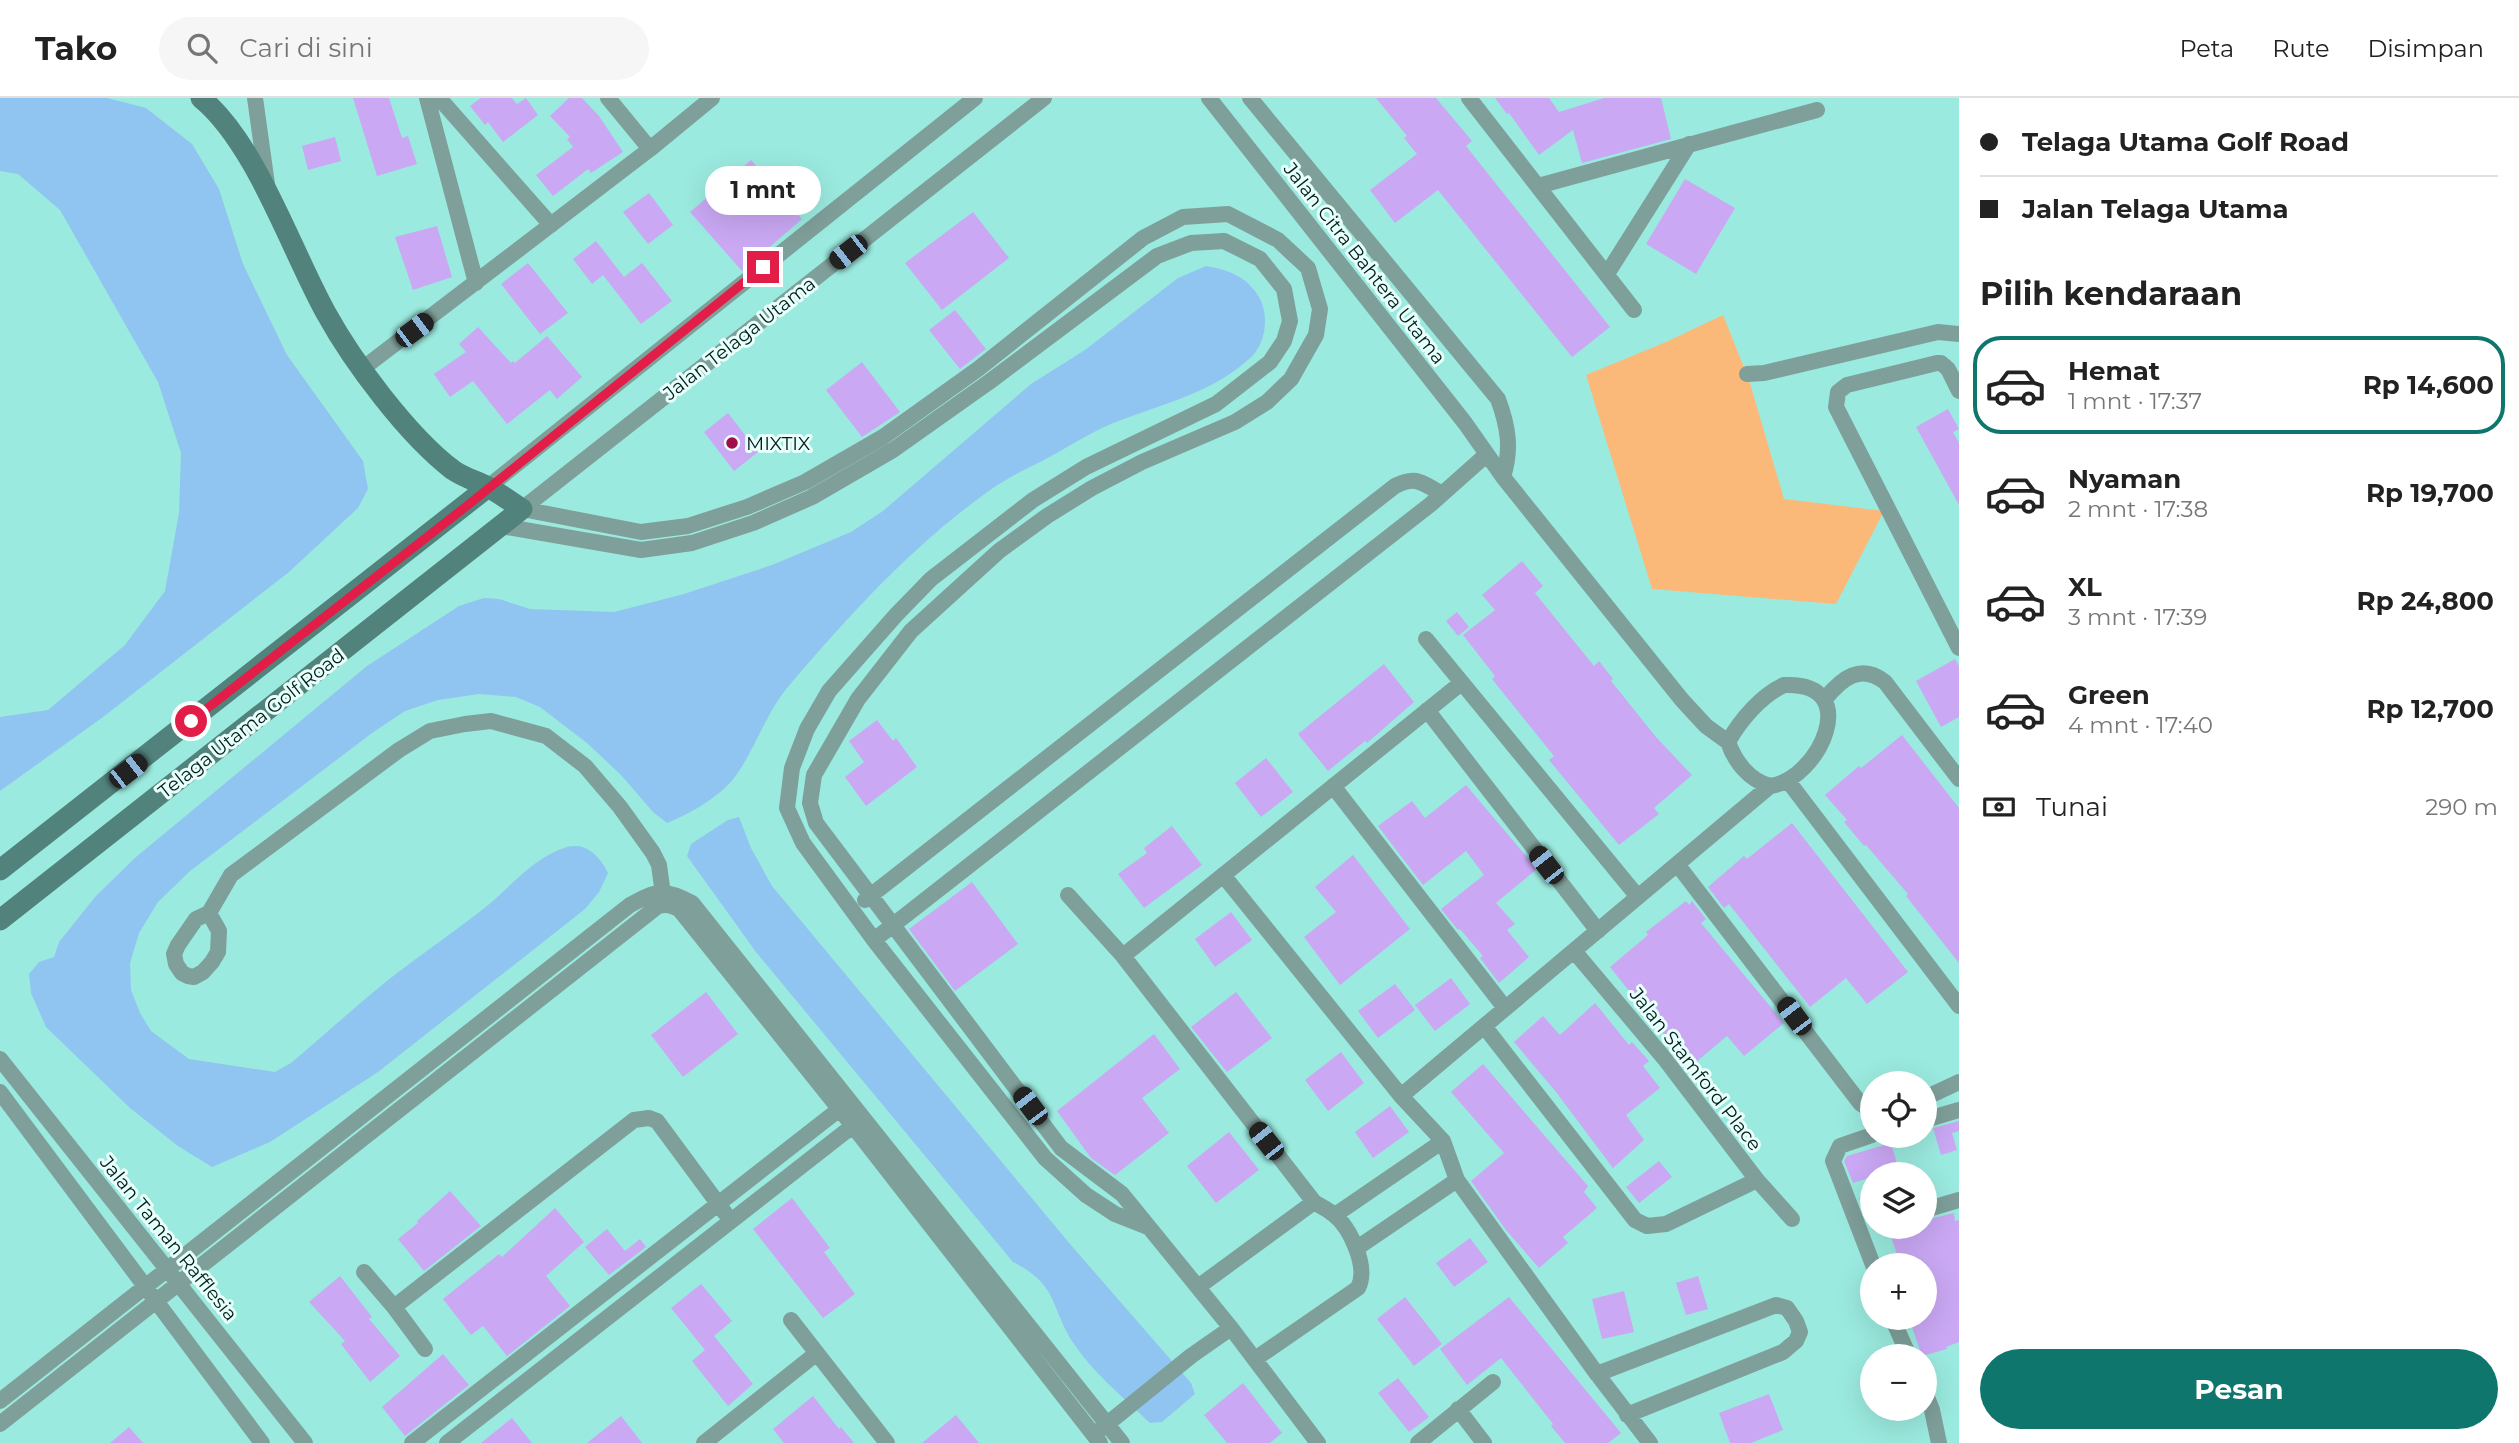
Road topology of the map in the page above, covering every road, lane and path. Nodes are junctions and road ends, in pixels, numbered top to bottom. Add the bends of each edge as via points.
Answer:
1 (201, 98) edge
2 (255, 98) edge
3 (427, 98) edge
4 (439, 98) edge
5 (608, 98) edge
6 (712, 98) edge
7 (975, 98) edge
8 (1044, 98) edge
9 (1209, 98) edge
10 (1250, 98) edge
11 (1469, 98) edge
12 (1817, 110) dead end
13 (1689, 144) junction
14 (650, 149) junction
15 (1538, 186) junction
16 (268, 197) junction
17 (551, 225) junction
18 (1607, 274) junction
19 (476, 282) junction
20 (1634, 310) dead end
21 (1959, 334) edge
22 (362, 369) junction
23 (1747, 374) dead end
24 (1959, 391) edge
25 (1486, 455) junction
26 (454, 470) junction
27 (1503, 477) junction
28 (488, 487) junction
29 (1442, 494) junction
30 (468, 505) junction
31 (522, 509) junction
32 (501, 526) junction
33 (1426, 639) dead end
34 (1959, 648) edge
35 (1460, 684) junction
36 (1825, 699) junction
37 (1427, 710) junction
38 (1728, 742) junction
39 (1959, 779) edge
40 (1788, 780) junction
41 (1333, 786) junction
42 (1770, 786) junction
43 (1677, 864) junction
44 (0, 870) edge
45 (1223, 875) junction
46 (1068, 894) dead end
47 (872, 895) junction
48 (1638, 897) junction
49 (663, 898) junction
50 (852, 909) junction
51 (209, 912) dead end
52 (0, 920) edge
53 (894, 923) junction
54 (1598, 931) junction
55 (874, 940) junction
56 (1574, 951) junction
57 (1123, 956) junction
58 (1959, 1006) edge
59 (1505, 1008) junction
60 (1483, 1026) junction
61 (0, 1059) edge
62 (1959, 1082) edge
63 (0, 1092) edge
64 (1937, 1092) edge
65 (1401, 1096) junction
66 (1860, 1103) edge
67 (845, 1105) junction
68 (1959, 1110) edge
69 (1937, 1116) edge
70 (858, 1121) junction
71 (1860, 1139) edge
72 (1443, 1141) junction
73 (1457, 1180) junction
74 (1757, 1180) junction
75 (1959, 1200) edge
76 (1314, 1202) junction
77 (718, 1205) junction
78 (1937, 1206) edge
79 (1335, 1215) junction
80 (1860, 1217) edge
81 (1792, 1219) dead end
82 (731, 1220) junction
83 (1151, 1228) junction
84 (1357, 1248) junction
85 (166, 1268) junction
86 (363, 1272) dead end
87 (178, 1283) junction
88 (145, 1285) junction
89 (1198, 1287) junction
90 (156, 1300) junction
91 (394, 1307) junction
92 (791, 1320) dead end
93 (1231, 1328) junction
94 (425, 1349) dead end
95 (817, 1353) junction
96 (1255, 1359) junction
97 (1597, 1374) junction
98 (1493, 1382) dead end
99 (0, 1401) edge
100 (1458, 1409) junction
101 (1627, 1415) junction
102 (1935, 1421) edge
103 (0, 1424) edge
104 (1107, 1424) junction
105 (1097, 1439) edge
106 (262, 1443) edge
107 (305, 1443) edge
108 (412, 1443) edge
109 (447, 1443) edge
110 (704, 1443) edge
111 (887, 1443) edge
112 (1122, 1443) edge
113 (1318, 1443) edge
114 (1418, 1443) edge
115 (1484, 1443) edge
116 (1650, 1443) edge
117 (1939, 1443) edge

1 - 16 main road via 246,153
2 - 16 street
3 - 19 street
4 - 17 street
5 - 14 street
6 - 14 street
7 - 28 street, Jalan Telaga Utama
8 - 31 street, Jalan Telaga Utama
9 - 25 street, Jalan Citra Bahtera Utama
10 - 27 street, Jalan Citra Bahtera Utama via 1498,399 1510,452
11 - 15 street
12 - 13 street
13 - 15 street
13 - 18 street
14 - 17 street
15 - 18 street
16 - 22 main road via 326,315
17 - 19 street
18 - 20 street
19 - 22 street
21 - 23 street via 1938,332
22 - 26 main road via 415,433
24 - 34 street via 1944,365 1937,363 1847,385 1838,392 1836,407
25 - 27 street, Jalan Citra Bahtera Utama
25 - 29 street
26 - 28 main road
26 - 30 main road
27 - 38 street, Jalan Citra Bahtera Utama via 1682,700
28 - 30 main road, Jalan Telaga Utama
28 - 31 main road
29 - 47 street via 1416,479 1395,486
29 - 53 street
30 - 32 main road
30 - 44 main road, Telaga Utama Golf Road
31 - 32 main road, Jalan Telaga Utama
31 - 47 street via 641,532 688,526 804,482 883,437 978,369 1143,238 1183,217 1228,214 1278,240 1308,268 1320,309 1316,335 1290,379 1267,402 1235,422 1142,462 1047,516 999,551 911,631 858,699 814,775 810,803 816,822
32 - 50 street via 641,550 692,543 753,523 812,497 893,450 1157,256 1191,243 1224,241 1260,259 1284,289 1290,321 1270,362 1216,404 1086,467 983,537 931,579 829,691 792,768 787,808 803,843
32 - 52 main road, Telaga Utama Golf Road
33 - 35 street
35 - 37 street
35 - 48 street
36 - 38 street via 1812,688 1784,685 1745,718
36 - 39 street via 1852,676 1875,674
36 - 40 street via 1827,720 1817,750
37 - 41 street
37 - 54 street
38 - 42 street via 1751,777
40 - 42 street
40 - 58 street
41 - 45 street
41 - 59 street
42 - 43 street
43 - 48 street
43 - 66 street
45 - 57 street
45 - 65 street
46 - 57 street
47 - 50 street
47 - 53 street
48 - 54 street
49 - 51 street via 653,853 585,766 546,736 491,722 430,731 398,750 231,875
49 - 67 street via 679,909
49 - 85 street via 650,894 630,905
49 - 87 street
50 - 55 street
53 - 55 street
53 - 83 street via 1060,1147 1122,1194
54 - 56 street
55 - 83 street via 1045,1158 1086,1195 1115,1214
56 - 59 street
56 - 74 street, Jalan Stamford Place via 1664,1058
57 - 76 street
59 - 60 street
60 - 65 street
60 - 74 street, Jalan Stamford Place via 1635,1220 1647,1226 1666,1224
61 - 85 street, Jalan Taman Rafflesia
62 - 64 street
63 - 88 street
65 - 72 street
67 - 70 street
67 - 77 street
68 - 69 street
70 - 82 street
70 - 104 street
70 - 105 street
71 - 80 street via 1840,1146 1833,1161
72 - 73 street
72 - 79 street
73 - 84 street
73 - 97 street
74 - 81 street
75 - 78 street
76 - 79 street
76 - 89 street
77 - 82 street
77 - 91 street via 657,1121 634,1120
77 - 108 street
79 - 84 street
82 - 109 street
83 - 89 street
84 - 96 street via 1362,1273 1358,1288
85 - 87 street, Jalan Taman Rafflesia
85 - 88 street
86 - 91 street
87 - 90 street
87 - 107 street, Jalan Taman Rafflesia
88 - 90 street
88 - 99 street
89 - 93 street
90 - 103 street
90 - 106 street
91 - 94 street
92 - 95 street
93 - 96 street
93 - 104 street
95 - 110 street
95 - 111 street
96 - 113 street
97 - 101 street
97 - 101 street via 1776,1305 1787,1308 1796,1321 1800,1332 1783,1352
98 - 100 street
100 - 114 street
100 - 115 street
101 - 116 street
102 - 117 street
104 - 105 street
104 - 112 street

